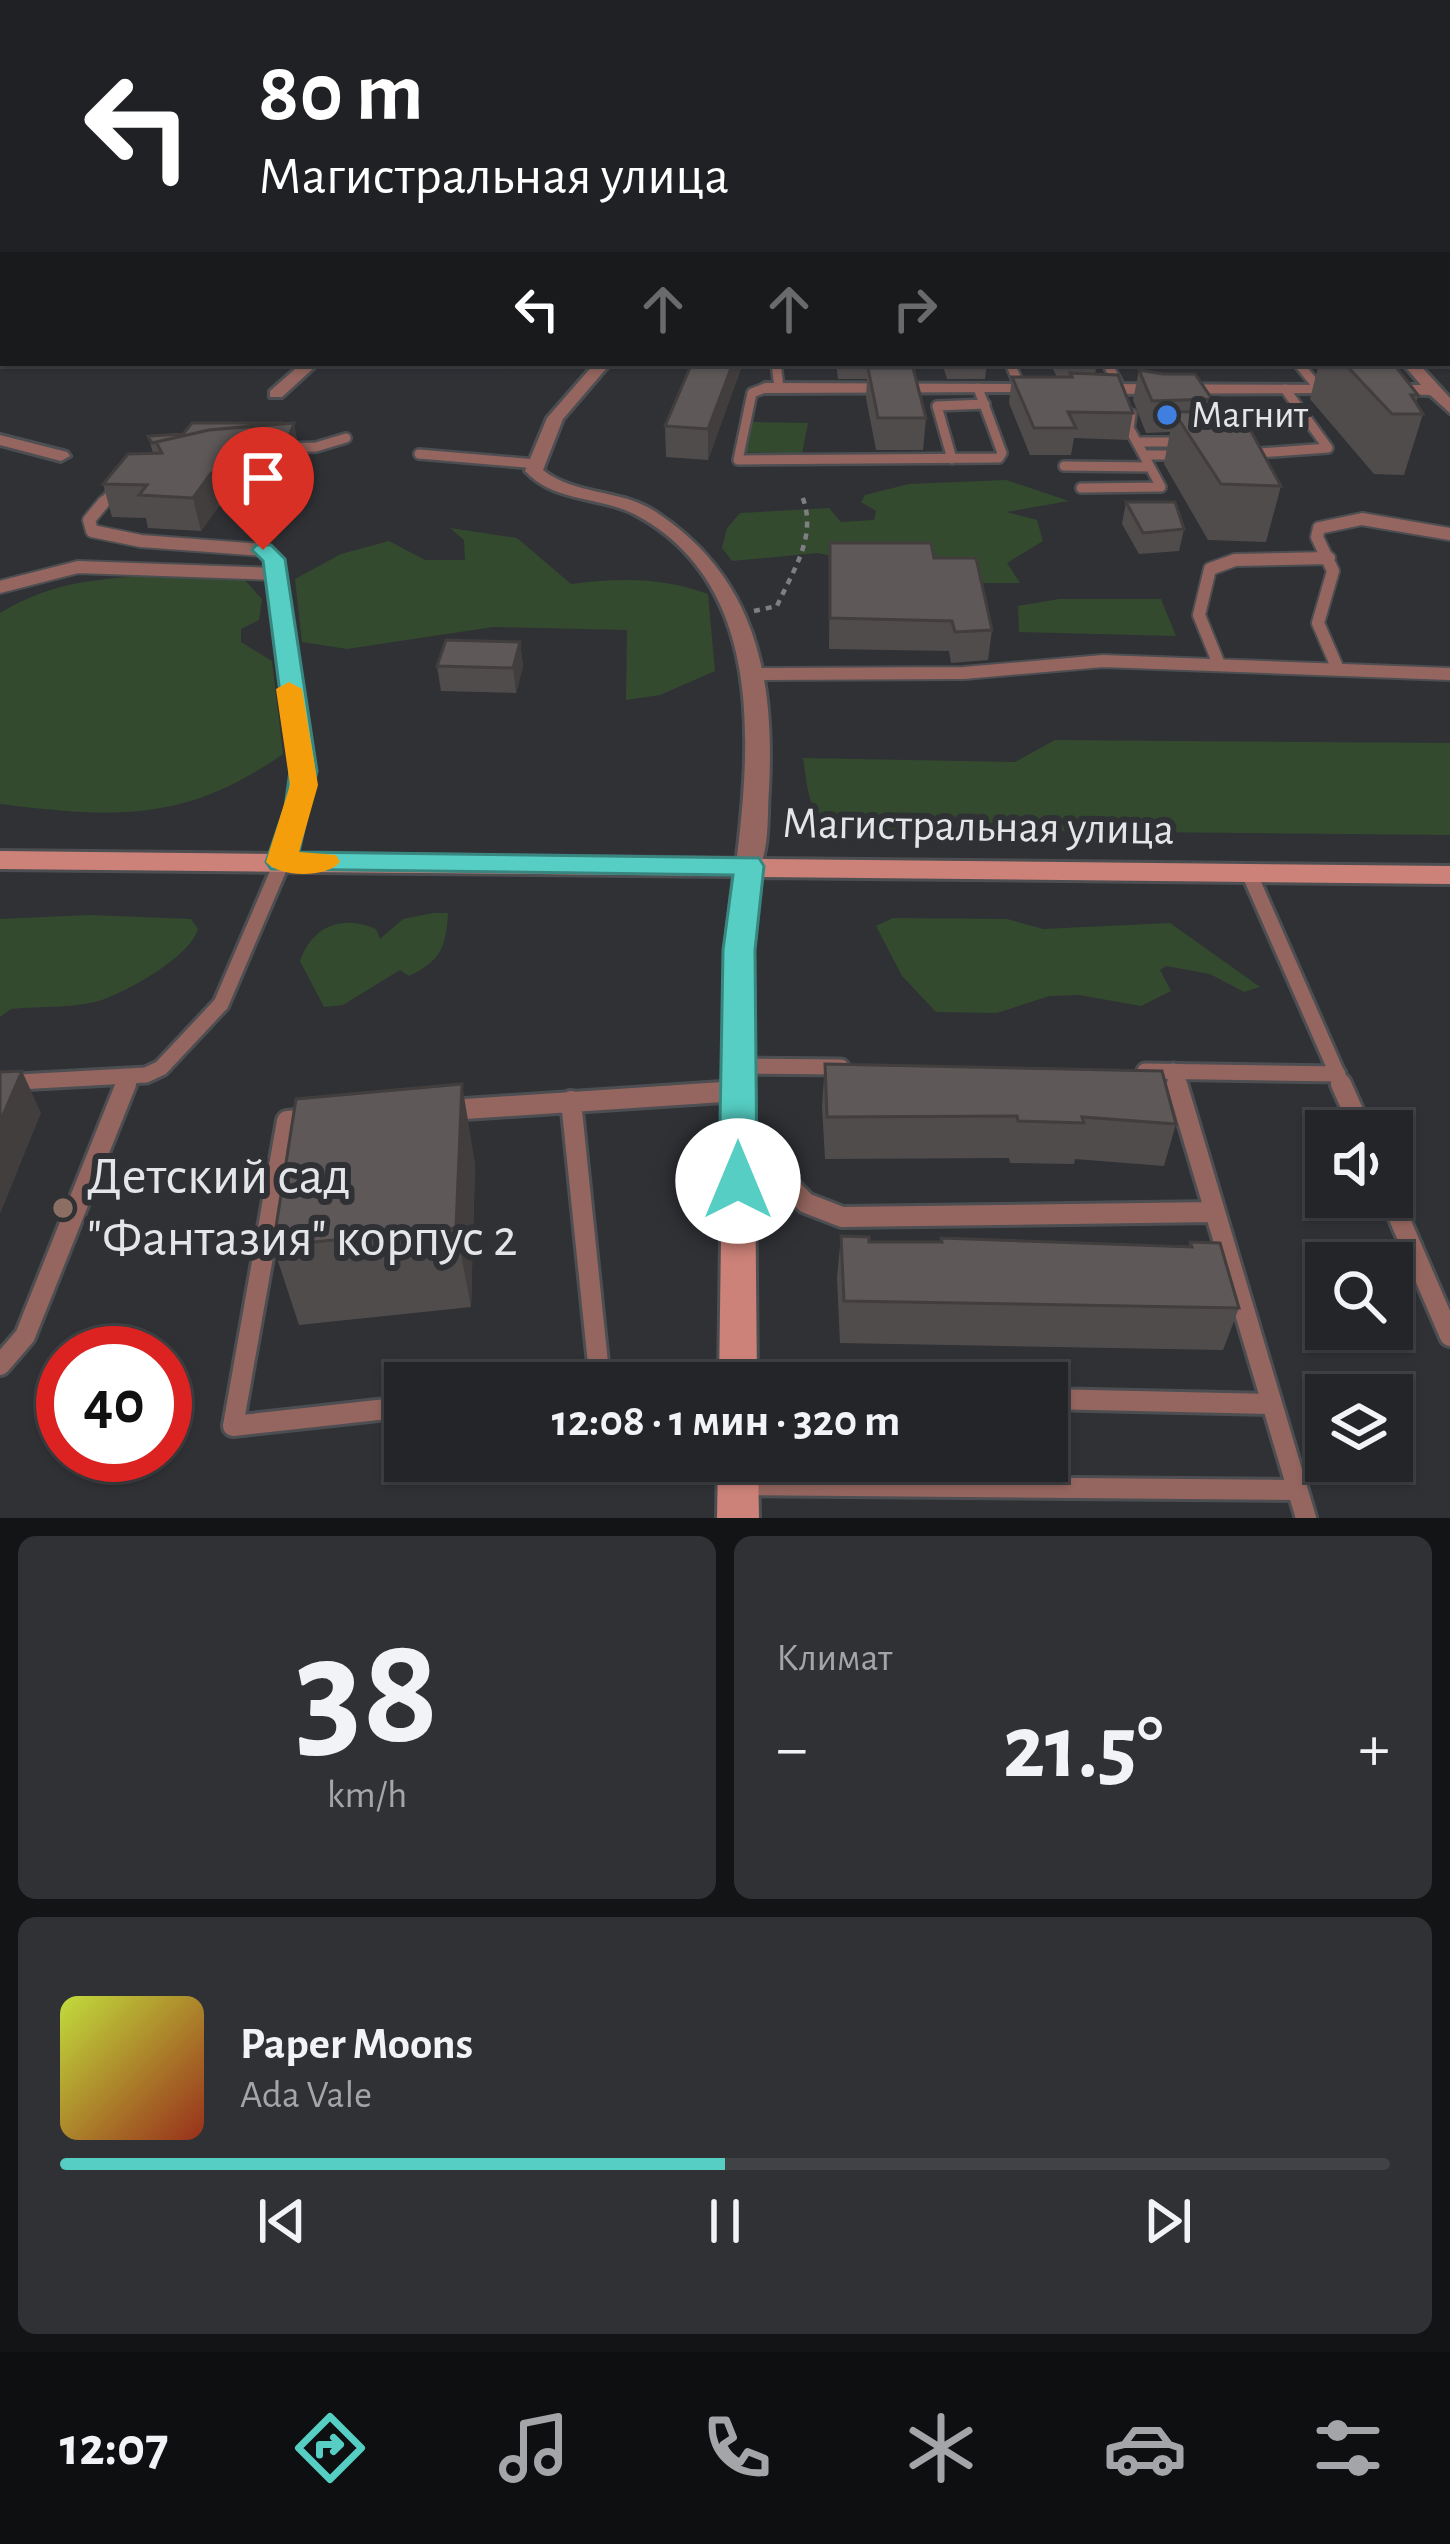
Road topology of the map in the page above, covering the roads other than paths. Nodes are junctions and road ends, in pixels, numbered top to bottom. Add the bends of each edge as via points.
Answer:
1 (308, 366) edge
2 (600, 366) edge
3 (776, 366) edge
4 (1011, 366) edge
5 (1108, 366) edge
6 (1300, 366) edge
7 (1413, 366) edge
8 (772, 388) junction
9 (1021, 388) junction
10 (1060, 389) edge
11 (1080, 389) edge
12 (1120, 389) junction
13 (1201, 389) junction
14 (1285, 389) junction
15 (1320, 390) junction
16 (1364, 390) junction
17 (276, 394) dead end
18 (981, 396) junction
19 (1443, 399) edge
20 (1378, 404) edge
21 (1211, 405) edge
22 (346, 438) dead end
23 (0, 440) edge
24 (1136, 442) junction
25 (1202, 442) edge
26 (263, 447) edge
27 (419, 454) dead end
28 (1186, 454) edge
29 (1228, 454) edge
30 (61, 456) dead end
31 (952, 459) junction
32 (1147, 461) junction
33 (536, 464) junction
34 (1064, 466) dead end
35 (128, 476) edge
36 (1081, 488) dead end
37 (1450, 535) edge
38 (1329, 558) junction
39 (276, 574) junction
40 (0, 587) edge
41 (1218, 662) junction
42 (1336, 668) junction
43 (752, 674) junction
44 (1450, 674) edge
45 (0, 860) edge
46 (281, 862) junction
47 (749, 866) junction
48 (1249, 873) junction
49 (1450, 875) edge
50 (852, 1067) edge
51 (1127, 1071) edge
52 (1173, 1072) junction
53 (1338, 1074) junction
54 (128, 1078) junction
55 (738, 1078) junction
56 (0, 1083) edge
57 (572, 1101) junction
58 (1353, 1110) edge
59 (429, 1111) edge
60 (335, 1118) edge
61 (738, 1134) junction
62 (1214, 1212) junction
63 (1399, 1218) edge
64 (1450, 1336) edge
65 (598, 1362) edge
66 (738, 1362) edge
67 (0, 1366) edge
68 (1068, 1399) edge
69 (1270, 1404) junction
70 (384, 1409) edge
71 (738, 1488) edge
72 (1295, 1490) junction
73 (1306, 1518) edge

1 - 17 street
2 - 33 street via 555,418
3 - 8 lane
4 - 9 lane
5 - 12 lane
6 - 15 lane
7 - 19 street
8 - 18 street via 906,382
8 - 31 lane via 752,393 738,460
9 - 10 street
9 - 18 street
11 - 12 street
12 - 13 street
12 - 24 lane
13 - 14 street
13 - 21 lane
14 - 15 street
14 - 29 lane via 1328,448
15 - 16 street
16 - 19 street
16 - 20 lane
18 - 31 lane via 937,406
18 - 31 lane via 1002,456
22 - 26 lane
23 - 30 street
24 - 25 lane
24 - 32 lane
27 - 33 lane
28 - 32 lane
32 - 34 lane
32 - 36 lane via 1161,488
33 - 43 street via 542,479 631,506 700,555 739,614
35 - 39 lane via 88,528 141,541 263,550
37 - 38 lane via 1381,520 1334,521 1316,532
38 - 41 lane via 1235,560 1210,569 1199,615
38 - 42 lane via 1333,572 1318,623
39 - 40 lane via 78,567
39 - 46 lane via 304,785
41 - 42 lane
41 - 43 lane
42 - 44 lane
43 - 47 street via 761,770
45 - 46 main road, Магистральная улица
46 - 47 main road, Магистральная улица
46 - 54 lane via 221,1004 161,1068
47 - 48 main road, Магистральная улица
47 - 55 main road
48 - 49 main road, Магистральная улица
48 - 53 lane
50 - 55 lane
51 - 52 lane
52 - 53 lane
52 - 62 lane
53 - 58 lane
54 - 56 lane
54 - 67 lane via 25,1336
55 - 57 lane
55 - 61 main road
57 - 59 lane
57 - 65 lane
60 - 70 lane via 287,1120 233,1426
61 - 62 lane via 806,1204 842,1217
61 - 66 main road
62 - 69 lane
63 - 64 lane
68 - 69 lane
69 - 72 lane
71 - 72 lane
72 - 73 lane

